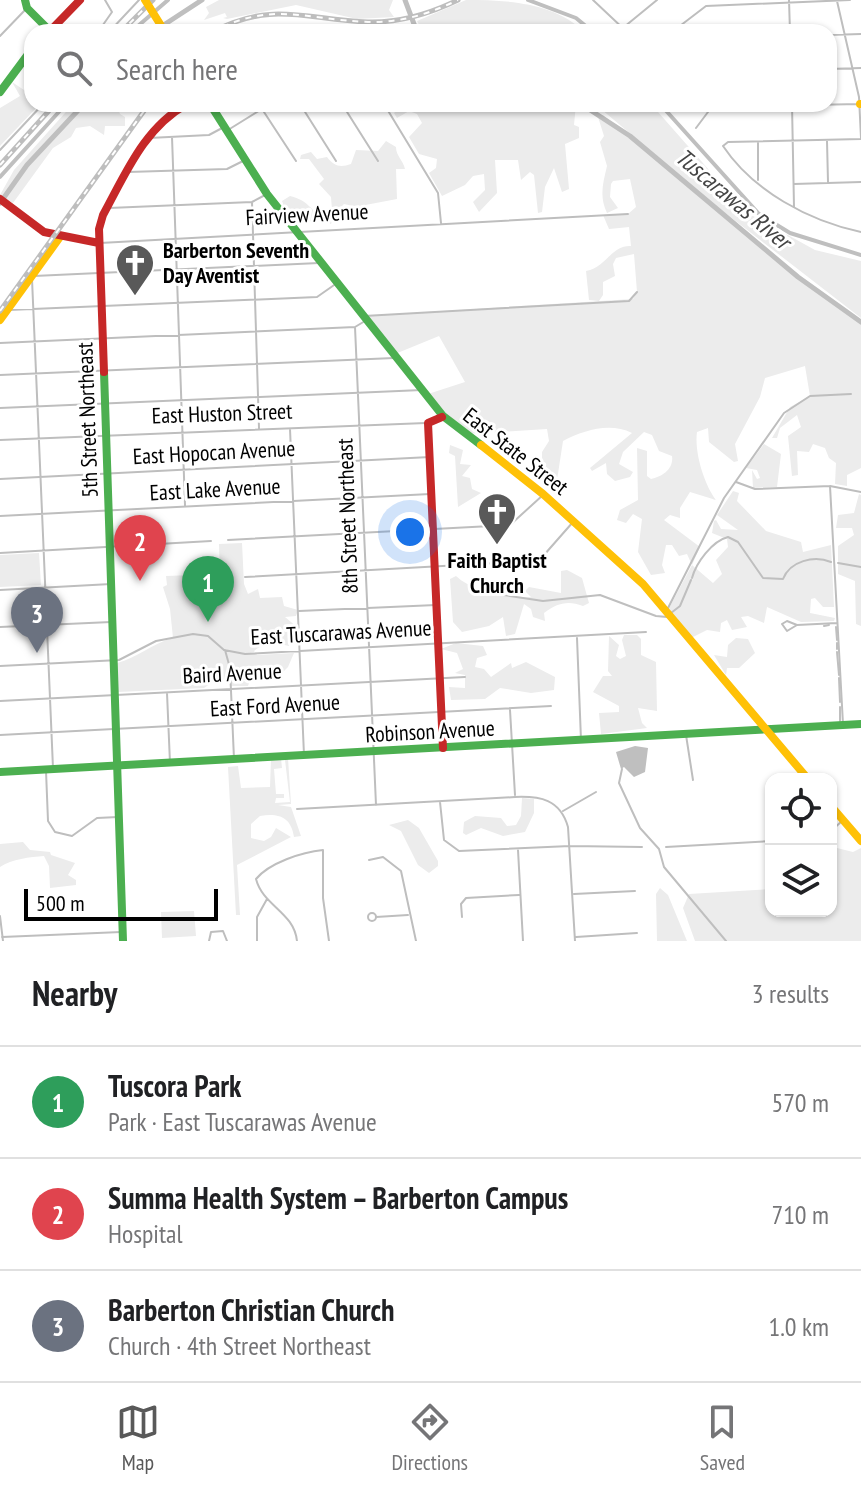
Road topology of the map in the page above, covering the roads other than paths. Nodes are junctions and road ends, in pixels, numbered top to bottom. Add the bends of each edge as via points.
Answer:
1 (80, 0) edge
2 (105, 0) edge
3 (139, 0) edge
4 (145, 0) edge
5 (593, 0) edge
6 (657, 0) edge
7 (705, 0) edge
8 (837, 0) edge
9 (850, 0) edge
10 (789, 1) edge
11 (26, 4) edge
12 (706, 6) junction
13 (42, 24) edge
14 (57, 24) edge
15 (104, 24) edge
16 (116, 24) edge
17 (159, 24) edge
18 (619, 24) edge
19 (628, 24) edge
20 (682, 24) edge
21 (790, 24) edge
22 (861, 34) edge
23 (837, 35) edge
24 (845, 35) junction
25 (0, 36) edge
26 (24, 59) edge
27 (853, 68) junction
28 (861, 68) edge
29 (837, 69) edge
30 (2, 86) edge
31 (837, 104) edge
32 (860, 104) edge
33 (36, 112) edge
34 (168, 112) edge
35 (215, 112) edge
36 (256, 112) edge
37 (264, 112) edge
38 (305, 112) edge
39 (347, 112) edge
40 (389, 112) edge
41 (708, 112) edge
42 (792, 112) edge
43 (696, 128) dead end
44 (225, 129) junction
45 (172, 137) junction
46 (148, 138) junction
47 (861, 138) edge
48 (827, 140) junction
49 (758, 141) junction
50 (792, 141) junction
51 (0, 150) edge
52 (245, 160) junction
53 (296, 161) dead end
54 (336, 161) dead end
55 (378, 161) dead end
56 (173, 171) junction
57 (128, 172) junction
58 (758, 182) junction
59 (861, 182) edge
60 (828, 183) junction
61 (793, 184) junction
62 (267, 194) junction
63 (2, 200) edge
64 (252, 202) junction
65 (174, 205) junction
66 (794, 207) junction
67 (108, 208) junction
68 (628, 214) dead end
69 (441, 225) junction
70 (861, 232) edge
71 (298, 233) junction
72 (253, 235) junction
73 (60, 237) junction
74 (176, 238) junction
75 (99, 243) junction
76 (321, 262) junction
77 (254, 267) junction
78 (177, 271) junction
79 (101, 274) junction
80 (32, 277) junction
81 (337, 283) junction
82 (637, 292) dead end
83 (255, 300) junction
84 (178, 303) junction
85 (101, 307) junction
86 (32, 309) junction
87 (8, 310) junction
88 (364, 318) junction
89 (0, 320) edge
90 (355, 327) junction
91 (256, 332) junction
92 (179, 336) junction
93 (103, 339) junction
94 (34, 342) junction
95 (0, 343) edge
96 (395, 357) junction
97 (357, 361) junction
98 (257, 365) junction
99 (180, 368) junction
100 (104, 371) junction
101 (35, 374) junction
102 (0, 375) edge
103 (422, 390) junction
104 (358, 393) junction
105 (851, 394) dead end
106 (258, 397) junction
107 (182, 400) junction
108 (105, 403) junction
109 (35, 406) junction
110 (0, 408) edge
111 (443, 416) junction
112 (428, 423) junction
113 (359, 426) junction
114 (290, 428) junction
115 (259, 429) junction
116 (183, 433) junction
117 (106, 436) junction
118 (37, 439) junction
119 (0, 440) edge
120 (430, 457) junction
121 (361, 461) junction
122 (292, 464) junction
123 (184, 470) junction
124 (107, 473) junction
125 (38, 477) junction
126 (0, 479) edge
127 (735, 481) junction
128 (830, 486) junction
129 (861, 492) edge
130 (432, 494) junction
131 (543, 494) junction
132 (362, 497) junction
133 (293, 501) junction
134 (185, 506) junction
135 (108, 510) junction
136 (40, 514) junction
137 (0, 516) edge
138 (574, 521) junction
139 (433, 530) junction
140 (364, 534) junction
141 (294, 537) junction
142 (228, 540) dead end
143 (211, 541) dead end
144 (110, 547) junction
145 (43, 551) junction
146 (0, 553) edge
147 (435, 567) junction
148 (366, 571) junction
149 (296, 574) junction
150 (245, 577) dead end
151 (111, 584) junction
152 (45, 587) junction
153 (0, 590) edge
154 (436, 605) junction
155 (367, 608) junction
156 (298, 611) junction
157 (666, 611) junction
158 (112, 621) junction
159 (838, 623) junction
160 (46, 625) junction
161 (797, 625) dead end
162 (0, 627) edge
163 (646, 632) dead end
164 (577, 636) junction
165 (438, 643) junction
166 (369, 647) junction
167 (224, 650) junction
168 (299, 651) junction
169 (113, 660) junction
170 (48, 664) junction
171 (0, 666) edge
172 (465, 677) dead end
173 (440, 678) junction
174 (370, 682) junction
175 (301, 685) junction
176 (231, 689) junction
177 (167, 692) junction
178 (114, 695) junction
179 (50, 699) junction
180 (0, 701) edge
181 (551, 706) dead end
182 (510, 708) junction
183 (441, 712) junction
184 (372, 716) junction
185 (302, 719) junction
186 (233, 723) junction
187 (861, 724) edge
188 (843, 725) junction
189 (169, 727) junction
190 (116, 729) junction
191 (766, 729) junction
192 (52, 733) junction
193 (686, 734) junction
194 (0, 735) edge
195 (581, 741) junction
196 (512, 745) junction
197 (443, 748) junction
198 (373, 752) junction
199 (304, 756) junction
200 (234, 760) junction
201 (170, 764) junction
202 (117, 766) junction
203 (50, 770) junction
204 (0, 772) edge
205 (803, 773) edge
206 (693, 780) dead end
207 (596, 792) dead end
208 (515, 797) junction
209 (439, 801) junction
210 (376, 805) junction
211 (297, 809) dead end
212 (562, 812) junction
213 (837, 813) edge
214 (119, 817) junction
215 (843, 820) junction
216 (837, 826) edge
217 (765, 841) edge
218 (861, 841) edge
219 (570, 846) junction
220 (642, 847) dead end
221 (666, 847) dead end
222 (518, 849) junction
223 (369, 860) dead end
224 (635, 891) dead end
225 (572, 894) junction
226 (520, 895) junction
227 (267, 899) junction
228 (409, 915) junction
229 (0, 916) edge
230 (376, 917) dead end
231 (462, 917) dead end
232 (637, 933) dead end
233 (122, 936) edge
234 (2, 939) edge
235 (575, 939) edge
236 (209, 941) edge
237 (227, 941) edge
238 (257, 941) edge
239 (297, 941) edge
240 (329, 941) edge
241 (416, 941) edge
242 (523, 941) edge

1 - 14 main road
2 - 15 street via 112,12
3 - 16 street
4 - 17 main road, bridge
5 - 18 street
6 - 19 street
7 - 12 street
8 - 9 street
8 - 10 street
8 - 24 street
10 - 12 street
10 - 21 street
11 - 13 main road
11 - 25 street
12 - 20 street
22 - 24 street
23 - 24 street
24 - 27 street
26 - 30 main road
27 - 28 street
27 - 29 street
27 - 32 street
31 - 32 street
32 - 47 street
33 - 51 street
34 - 46 main road, 5th Street Northeast
35 - 44 main road, East State Street
36 - 44 street
37 - 53 street
38 - 54 street
39 - 55 street
40 - 69 street via 438,193
41 - 43 street
42 - 50 street
44 - 45 street
44 - 52 main road, East State Street
45 - 46 street
45 - 56 street
46 - 57 main road, 5th Street Northeast
47 - 48 street
48 - 50 street
48 - 60 street
49 - 50 street
49 - 58 street
49 - 58 street via 723,144
50 - 61 street
52 - 56 street via 227,169
52 - 62 main road, East State Street
56 - 57 street
56 - 65 street
57 - 67 main road, 5th Street Northeast
58 - 66 street
59 - 60 street
60 - 61 street
61 - 66 street
62 - 64 street
62 - 71 main road, East State Street
63 - 73 main road, Fairview Avenue via 44,232
64 - 65 street
64 - 72 street
65 - 67 street
65 - 74 street
66 - 70 street
67 - 75 main road, 5th Street Northeast
68 - 69 street, Fairview Avenue
69 - 71 street, Fairview Avenue
71 - 72 street, Fairview Avenue
71 - 76 main road, East State Street
72 - 74 street, Fairview Avenue
72 - 77 street
73 - 75 main road, Fairview Avenue
73 - 80 main road
74 - 75 street, Fairview Avenue
74 - 78 street
75 - 79 main road, 5th Street Northeast
76 - 77 street
76 - 81 main road, East State Street
77 - 78 street
77 - 83 street
78 - 79 street
78 - 84 street
79 - 80 street
79 - 85 main road, 5th Street Northeast
80 - 86 street
80 - 87 main road
81 - 83 street via 320,297
81 - 88 main road, East State Street
82 - 88 street via 629,301
83 - 84 street
83 - 91 street
84 - 85 street
84 - 92 street
85 - 86 street
85 - 93 main road, 5th Street Northeast
86 - 87 street
86 - 94 street
87 - 89 main road
88 - 90 street
88 - 96 main road, East State Street
90 - 91 street
90 - 97 street, 8th Street Northeast
91 - 92 street
91 - 98 street
92 - 93 street
92 - 99 street
93 - 94 street
93 - 100 main road, 5th Street Northeast
94 - 95 street
94 - 101 street
96 - 97 street
96 - 103 main road, East State Street
97 - 98 street
97 - 104 street, 8th Street Northeast
98 - 99 street
98 - 106 street
99 - 100 street
99 - 107 street
100 - 101 street
100 - 108 main road, 5th Street Northeast
101 - 102 street
101 - 109 street
103 - 104 street
103 - 111 main road, East State Street
104 - 106 street
104 - 113 street, 8th Street Northeast
105 - 127 street via 815,395 792,406
106 - 107 street
106 - 115 street
107 - 108 street
107 - 116 street
108 - 109 street
108 - 117 main road, 5th Street Northeast
109 - 110 street
109 - 118 street
111 - 112 main road, East Huston Street
111 - 131 main road, East State Street
112 - 113 street, East Huston Street
112 - 120 main road
113 - 114 street, East Huston Street
113 - 121 street, 8th Street Northeast
114 - 115 street, East Huston Street
114 - 122 street
115 - 116 street, East Huston Street
116 - 117 street, East Huston Street
116 - 123 street
117 - 118 street, East Huston Street
117 - 124 main road, 5th Street Northeast
118 - 119 street, East Huston Street
118 - 125 street
120 - 121 street, East Hopocan Avenue
120 - 130 main road
121 - 122 street, East Hopocan Avenue
121 - 132 street, 8th Street Northeast
122 - 123 street, East Hopocan Avenue
122 - 133 street
123 - 124 street, East Hopocan Avenue
123 - 134 street
124 - 125 street, East Hopocan Avenue
124 - 135 main road, 5th Street Northeast
125 - 126 street, East Hopocan Avenue
125 - 136 street
127 - 128 street via 755,489
127 - 157 street
128 - 129 street
128 - 159 street
130 - 132 street, East Lake Avenue
130 - 139 main road
131 - 138 main road, East State Street
131 - 139 street via 511,525
132 - 133 street, East Lake Avenue
132 - 140 street, 8th Street Northeast
133 - 134 street, East Lake Avenue
133 - 141 street
134 - 135 street, East Lake Avenue
135 - 136 street, East Lake Avenue
135 - 144 main road, 5th Street Northeast
136 - 137 street, East Lake Avenue
136 - 145 street
138 - 147 street via 534,561
138 - 157 main road, East State Street
139 - 140 street
139 - 147 main road
140 - 141 street
140 - 148 street, 8th Street Northeast
141 - 142 street
141 - 149 street
143 - 144 street
144 - 145 street
144 - 151 main road, 5th Street Northeast
145 - 146 street
145 - 152 street
147 - 148 street
147 - 154 main road
148 - 149 street
148 - 155 street, 8th Street Northeast
149 - 150 street
149 - 156 street
151 - 152 street
151 - 158 main road, 5th Street Northeast
152 - 153 street
152 - 160 street
154 - 155 street
154 - 165 main road
155 - 156 street
155 - 166 street, 8th Street Northeast
156 - 168 street
157 - 191 main road, East State Street
158 - 160 street
158 - 169 main road, 5th Street Northeast
159 - 161 street
159 - 188 street
160 - 162 street
160 - 170 street
163 - 164 street, East Tuscarawas Avenue
164 - 165 street, East Tuscarawas Avenue
164 - 195 street
165 - 166 street, East Tuscarawas Avenue
165 - 173 main road
166 - 168 street, East Tuscarawas Avenue
166 - 174 street, 8th Street Northeast
167 - 168 street, East Tuscarawas Avenue
167 - 169 street, East Tuscarawas Avenue via 208,636 189,634 156,641 130,657
167 - 176 street
168 - 175 street
169 - 170 street, East Tuscarawas Avenue
169 - 178 main road, 5th Street Northeast
170 - 171 street, East Tuscarawas Avenue
170 - 179 street
172 - 173 street, Baird Avenue
173 - 174 street, Baird Avenue
173 - 183 main road
174 - 175 street, Baird Avenue
174 - 184 street, 8th Street Northeast
175 - 176 street, Baird Avenue
175 - 185 street
176 - 177 street, Baird Avenue
176 - 186 street
177 - 178 street, Baird Avenue
177 - 189 street
178 - 179 street, Baird Avenue
178 - 190 main road, 5th Street Northeast
179 - 180 street, Baird Avenue
179 - 192 street
181 - 182 street, East Ford Avenue
182 - 183 street, East Ford Avenue
182 - 196 street
183 - 184 street, East Ford Avenue
183 - 197 main road
184 - 185 street, East Ford Avenue
184 - 198 street, 8th Street Northeast
185 - 186 street, East Ford Avenue
185 - 199 street
186 - 189 street, East Ford Avenue
186 - 200 street
187 - 188 main road, Robinson Avenue
188 - 191 main road, Robinson Avenue
189 - 190 street, East Ford Avenue
189 - 201 street
190 - 192 street, East Ford Avenue
190 - 202 main road, 5th Street Northeast
191 - 193 main road, Robinson Avenue
191 - 205 main road, East State Street
192 - 194 street, East Ford Avenue
192 - 203 street
193 - 195 main road, Robinson Avenue
193 - 206 street
195 - 196 main road, Robinson Avenue
196 - 197 main road, Robinson Avenue
196 - 208 street
197 - 198 main road, Robinson Avenue
198 - 199 main road, Robinson Avenue
198 - 210 street, 8th Street Northeast
199 - 200 main road, Robinson Avenue
200 - 201 main road, Robinson Avenue
201 - 202 main road, Robinson Avenue
202 - 203 main road, Robinson Avenue
202 - 214 main road, 5th Street Northeast
203 - 204 main road, Robinson Avenue
203 - 214 street via 48,821 55,832 72,836 97,818
207 - 212 street
208 - 209 street
208 - 212 street via 541,797
209 - 210 street
209 - 222 street via 442,835 454,850
210 - 211 street
212 - 219 street
213 - 215 main road
214 - 233 main road, 5th Street Northeast
215 - 216 street
215 - 218 main road
217 - 221 street
219 - 220 street
219 - 222 street
219 - 225 street
222 - 226 street
223 - 228 street via 383,857 398,867
224 - 225 street
225 - 235 street
226 - 231 street via 466,898
226 - 242 street
227 - 238 street via 257,917
227 - 239 street via 290,919
227 - 240 street via 256,879 302,852 325,853
228 - 230 street
228 - 241 street
229 - 234 street
232 - 235 street
233 - 234 street
236 - 237 street via 211,932 223,931

